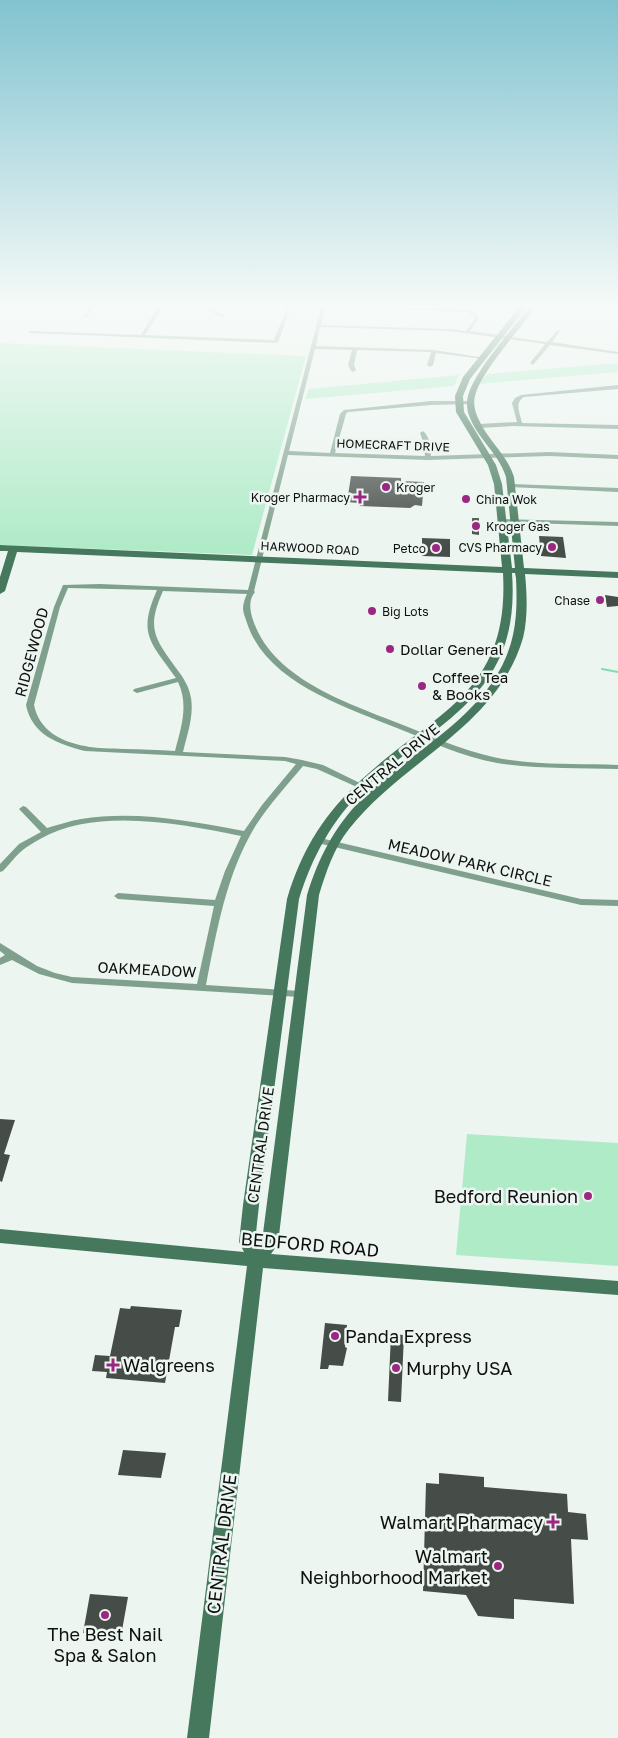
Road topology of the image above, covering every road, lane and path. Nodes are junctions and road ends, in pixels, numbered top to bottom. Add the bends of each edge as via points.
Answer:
1 (303, 385) edge
2 (463, 385) edge
3 (475, 385) edge
4 (618, 386) edge
5 (458, 402) junction
6 (470, 403) junction
7 (520, 424) junction
8 (479, 426) junction
9 (618, 427) edge
10 (422, 433) dead end
11 (286, 453) junction
12 (332, 455) junction
13 (500, 456) junction
14 (487, 457) junction
15 (618, 457) edge
16 (428, 458) junction
17 (512, 486) junction
18 (618, 490) edge
19 (501, 520) junction
20 (515, 521) junction
21 (618, 524) edge
22 (0, 548) edge
23 (13, 552) junction
24 (0, 556) edge
25 (257, 563) junction
26 (507, 574) junction
27 (520, 574) junction
28 (618, 575) edge
29 (618, 583) edge
30 (161, 588) junction
31 (0, 592) edge
32 (252, 592) junction
33 (504, 632) junction
34 (518, 634) junction
35 (180, 679) junction
36 (137, 691) dead end
37 (472, 692) junction
38 (487, 696) junction
39 (424, 736) junction
40 (437, 742) junction
41 (178, 754) junction
42 (302, 762) junction
43 (618, 767) edge
44 (362, 786) junction
45 (23, 808) dead end
46 (47, 833) junction
47 (246, 834) junction
48 (316, 840) junction
49 (332, 844) junction
50 (0, 869) edge
51 (118, 896) dead end
52 (219, 903) junction
53 (618, 903) edge
54 (0, 946) edge
55 (12, 956) junction
56 (0, 962) edge
57 (201, 988) junction
58 (282, 993) junction
59 (300, 994) junction
60 (0, 1236) edge
61 (256, 1260) junction
62 (618, 1288) edge
63 (198, 1738) edge

1 - 11 street
2 - 5 main road
3 - 6 main road
4 - 7 street via 523,396 515,403
5 - 6 street
5 - 12 street via 346,411
5 - 14 main road, CENTRAL DRIVE via 464,421
6 - 8 main road, CENTRAL DRIVE
7 - 8 street
7 - 9 street
8 - 13 main road, CENTRAL DRIVE
10 - 16 street
11 - 12 street, HOMECRAFT DRIVE
11 - 25 street
12 - 16 street, HOMECRAFT DRIVE
13 - 14 street, HOMECRAFT DRIVE
13 - 15 street, HOMECRAFT DRIVE
13 - 17 main road, CENTRAL DRIVE
14 - 16 street, HOMECRAFT DRIVE
14 - 19 main road, CENTRAL DRIVE via 498,484
17 - 18 street
17 - 20 main road, CENTRAL DRIVE
19 - 20 street
19 - 26 main road, CENTRAL DRIVE
20 - 21 street
20 - 27 main road, CENTRAL DRIVE
22 - 23 main road, HARWOOD ROAD
23 - 24 main road, HARWOOD ROAD
23 - 25 main road, HARWOOD ROAD
23 - 31 main road
25 - 26 main road, HARWOOD ROAD
25 - 32 street
26 - 27 main road, HARWOOD ROAD
26 - 33 main road, CENTRAL DRIVE via 508,605
27 - 28 main road, HARWOOD ROAD
27 - 29 main road, HARWOOD ROAD
27 - 34 main road, CENTRAL DRIVE via 522,616
30 - 32 street, RIDGEWOOD
30 - 35 street via 151,609 149,628 156,646
30 - 41 street, RIDGEWOOD via 65,586 30,705 34,719 44,732 71,745 105,751
32 - 39 street via 246,609 252,631 263,648 285,670 332,698
33 - 34 main road
33 - 37 main road, CENTRAL DRIVE via 494,660
34 - 38 main road, CENTRAL DRIVE via 509,660
35 - 36 street
35 - 41 street via 188,701
37 - 38 main road
37 - 39 main road, CENTRAL DRIVE
38 - 40 main road, CENTRAL DRIVE
39 - 40 street
39 - 44 main road, CENTRAL DRIVE
40 - 43 street via 499,760
40 - 49 main road, CENTRAL DRIVE via 370,798
41 - 42 street, RIDGEWOOD
42 - 44 street, RIDGEWOOD
42 - 47 street
44 - 48 main road, CENTRAL DRIVE
45 - 46 street
46 - 47 street via 88,820 128,818 174,820
46 - 50 street via 18,848
47 - 52 street
48 - 49 street, MEADOW PARK CIRCLE
48 - 58 main road, CENTRAL DRIVE via 302,869 293,899
49 - 53 street, MEADOW PARK CIRCLE via 572,900
49 - 59 main road, CENTRAL DRIVE via 313,895
51 - 52 street
52 - 57 street
54 - 55 street, OAKMEADOW
55 - 56 street
55 - 57 street, OAKMEADOW via 56,977 72,980
57 - 58 street, OAKMEADOW
58 - 59 street, OAKMEADOW
58 - 61 main road, CENTRAL DRIVE via 248,1242
59 - 61 main road, CENTRAL DRIVE via 270,1244
60 - 61 main road, BEDFORD ROAD
61 - 62 main road, BEDFORD ROAD
61 - 63 main road, CENTRAL DRIVE

